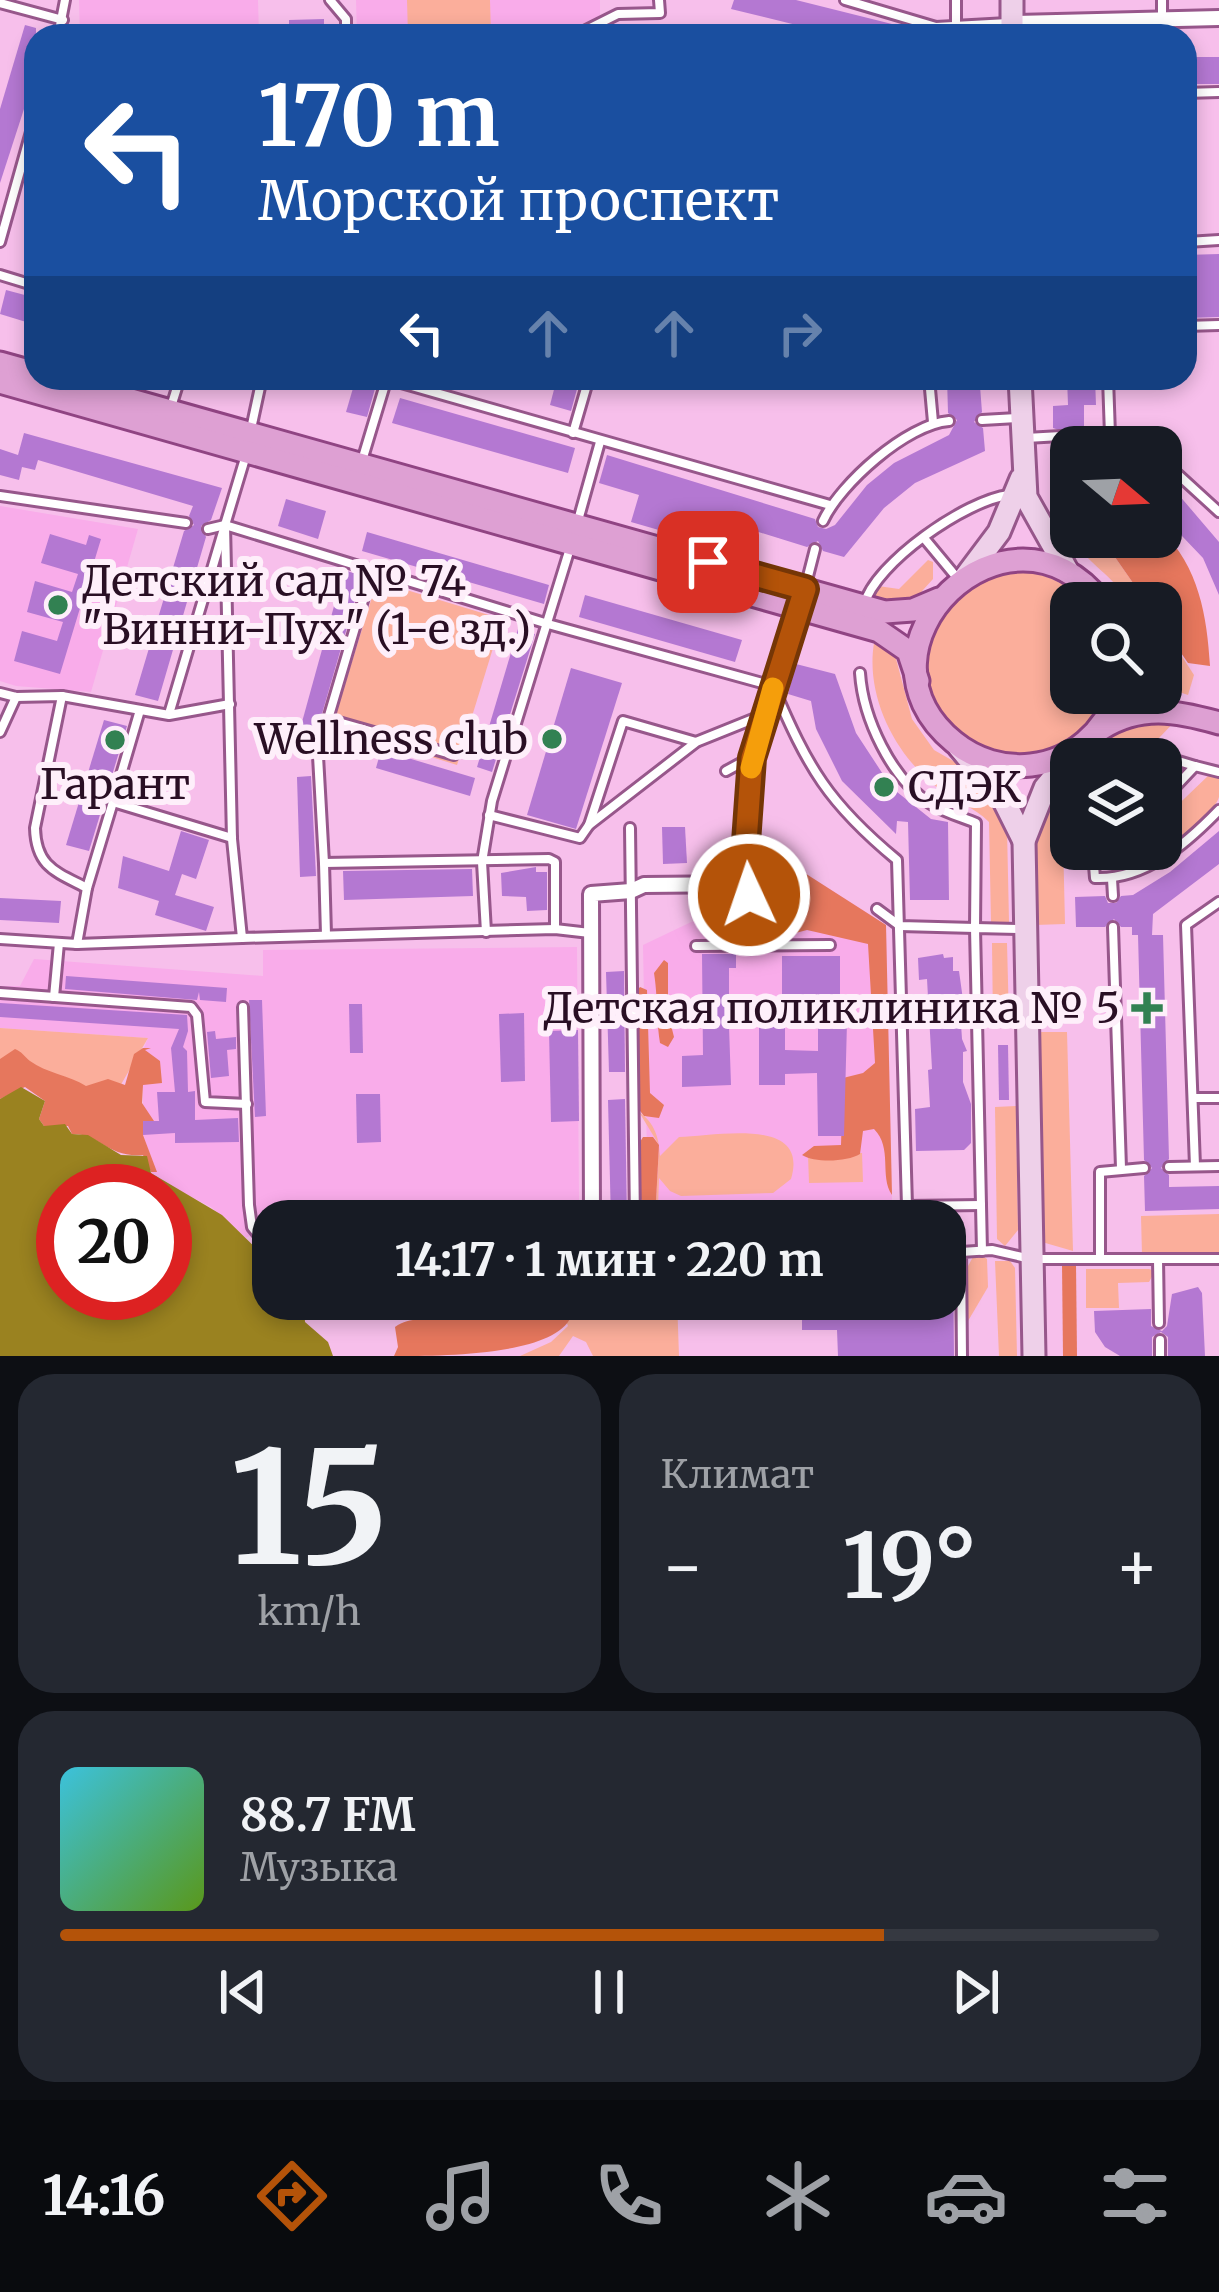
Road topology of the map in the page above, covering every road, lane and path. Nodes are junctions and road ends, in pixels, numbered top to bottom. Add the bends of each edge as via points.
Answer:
1 (65, 0) edge
2 (659, 0) edge
3 (845, 0) edge
4 (902, 0) edge
5 (1162, 0) edge
6 (0, 3) edge
7 (902, 14) junction
8 (1219, 18) edge
9 (1162, 19) junction
10 (1180, 19) junction
11 (63, 20) junction
12 (1012, 20) edge
13 (62, 24) edge
14 (598, 24) edge
15 (920, 24) edge
16 (980, 24) edge
17 (1180, 24) edge
18 (24, 157) edge
19 (0, 242) edge
20 (34, 390) edge
21 (94, 390) edge
22 (176, 390) edge
23 (260, 390) edge
24 (384, 390) edge
25 (424, 390) edge
26 (586, 390) edge
27 (929, 390) edge
28 (1020, 390) edge
29 (1108, 390) edge
30 (170, 412) junction
31 (982, 420) dead end
32 (949, 421) dead end
33 (933, 422) junction
34 (1110, 426) edge
35 (1021, 428) junction
36 (573, 434) junction
37 (1050, 434) edge
38 (600, 442) junction
39 (249, 444) junction
40 (358, 474) junction
41 (1182, 478) edge
42 (1019, 483) junction
43 (0, 496) edge
44 (830, 506) junction
45 (1219, 512) edge
46 (823, 521) dead end
47 (186, 523) dead end
48 (225, 525) junction
49 (208, 530) dead end
50 (574, 535) junction
51 (924, 538) junction
52 (815, 549) dead end
53 (373, 570) junction
54 (1068, 572) junction
55 (962, 578) junction
56 (1079, 582) edge
57 (802, 599) junction
58 (939, 599) junction
59 (864, 606) junction
60 (548, 624) junction
61 (860, 673) dead end
62 (918, 681) junction
63 (773, 686) junction
64 (0, 693) edge
65 (62, 696) junction
66 (16, 698) junction
67 (230, 704) junction
68 (140, 710) junction
69 (1182, 712) edge
70 (1127, 714) edge
71 (169, 715) junction
72 (764, 715) junction
73 (328, 719) junction
74 (1219, 722) edge
75 (0, 732) edge
76 (1090, 738) edge
77 (696, 742) junction
78 (958, 746) junction
79 (454, 754) dead end
80 (752, 758) junction
81 (1050, 761) edge
82 (1182, 762) edge
83 (1195, 766) junction
84 (725, 771) dead end
85 (1219, 772) edge
86 (1182, 780) edge
87 (1050, 782) edge
88 (113, 802) junction
89 (1219, 810) edge
90 (489, 815) junction
91 (589, 825) junction
92 (630, 828) dead end
93 (232, 838) junction
94 (1024, 841) junction
95 (482, 862) junction
96 (324, 863) junction
97 (1095, 870) edge
98 (1112, 879) junction
99 (743, 884) junction
100 (87, 888) junction
101 (631, 891) junction
102 (1113, 896) dead end
103 (1219, 902) edge
104 (877, 909) dead end
105 (900, 926) junction
106 (1113, 927) dead end
107 (975, 928) junction
108 (555, 929) junction
109 (1024, 929) junction
110 (486, 932) junction
111 (590, 933) junction
112 (326, 935) junction
113 (242, 938) junction
114 (0, 939) edge
115 (59, 943) junction
116 (76, 944) junction
117 (772, 945) junction
118 (830, 945) dead end
119 (695, 946) dead end
120 (0, 993) edge
121 (54, 997) junction
122 (243, 1007) dead end
123 (1219, 1097) edge
124 (1193, 1098) junction
125 (247, 1104) junction
126 (1195, 1166) junction
127 (1219, 1166) edge
128 (1169, 1167) dead end
129 (1120, 1168) junction
130 (1144, 1168) dead end
131 (592, 1200) edge
132 (635, 1200) edge
133 (981, 1205) junction
134 (252, 1227) edge
135 (982, 1251) junction
136 (1219, 1258) edge
137 (1031, 1259) junction
138 (1100, 1259) junction
139 (1158, 1259) junction
140 (1160, 1323) dead end
141 (1160, 1340) dead end
142 (962, 1356) edge
143 (1034, 1356) edge
144 (1160, 1356) edge

1 - 11 lane
2 - 14 lane via 659,14 618,14
3 - 7 lane
4 - 7 lane
5 - 9 lane
6 - 11 lane
7 - 15 lane
8 - 10 street
9 - 10 street
9 - 12 street
10 - 17 lane
11 - 13 lane
12 - 16 lane
18 - 19 lane
20 - 39 main road
21 - 30 main road
22 - 30 lane
23 - 39 lane
24 - 40 lane
25 - 36 lane
26 - 36 lane
27 - 33 lane
28 - 35 main road
29 - 34 lane
30 - 39 main road
31 - 35 lane
32 - 33 lane
33 - 44 lane via 874,462
35 - 37 lane
35 - 42 main road
36 - 38 lane
38 - 44 lane
38 - 50 lane
39 - 40 main road
39 - 48 lane
40 - 50 main road
41 - 45 lane
42 - 51 lane
42 - 54 main road
42 - 55 main road via 992,543
43 - 47 lane
44 - 46 lane
48 - 49 lane
48 - 53 lane
48 - 67 lane
48 - 71 lane
50 - 57 main road
50 - 60 lane
51 - 55 lane
51 - 59 lane via 868,589
52 - 57 lane
53 - 60 lane
53 - 73 lane
54 - 55 main road via 1019,560
54 - 56 main road
55 - 58 main road
57 - 59 main road
57 - 62 main road via 895,639
57 - 63 street
58 - 59 main road via 913,610
58 - 62 main road via 919,642
60 - 63 lane
60 - 90 lane
61 - 107 lane via 866,713 904,779 930,803 976,823
62 - 78 main road via 933,718
63 - 72 street
63 - 105 lane via 835,804 897,860
64 - 66 lane
65 - 66 lane
65 - 68 lane
65 - 100 lane via 35,848 54,871
66 - 75 lane
67 - 71 lane
67 - 93 lane
68 - 71 lane
68 - 88 lane
69 - 74 main road
70 - 76 main road
72 - 77 lane
72 - 80 street
73 - 79 lane
73 - 96 lane via 319,756
77 - 91 lane
77 - 91 lane via 623,721
78 - 81 main road via 992,762
78 - 94 main road via 1003,799
80 - 84 lane
80 - 99 street
82 - 83 lane
83 - 85 lane
83 - 86 lane
87 - 94 main road
88 - 93 lane
88 - 100 lane
89 - 98 lane via 1160,860
90 - 91 lane via 580,838
90 - 95 lane
92 - 101 lane
93 - 113 lane
94 - 109 main road
95 - 96 lane
95 - 108 lane via 555,862
95 - 110 lane
96 - 112 lane
97 - 98 lane via 1095,878
98 - 102 lane
99 - 101 street
99 - 117 lane
100 - 116 lane
101 - 111 street via 591,894
101 - 132 lane
103 - 124 lane via 1186,926
104 - 105 lane
105 - 107 lane
105 - 133 lane via 908,1206
106 - 129 lane
107 - 109 lane
107 - 133 lane
108 - 110 lane
108 - 111 lane
109 - 137 main road
110 - 112 lane
111 - 131 street
112 - 113 lane
113 - 116 lane
114 - 115 lane
115 - 116 lane
115 - 121 lane
117 - 118 lane
117 - 119 lane
120 - 121 lane
121 - 125 lane via 191,1007 205,1102
122 - 125 lane
123 - 124 lane
124 - 126 lane
125 - 134 lane
126 - 127 lane
126 - 128 lane
129 - 130 lane
129 - 138 lane via 1100,1172
133 - 135 lane
135 - 137 lane
135 - 142 lane via 961,1252
136 - 139 lane
137 - 138 lane
137 - 143 main road
138 - 139 lane
139 - 140 lane
141 - 144 lane

